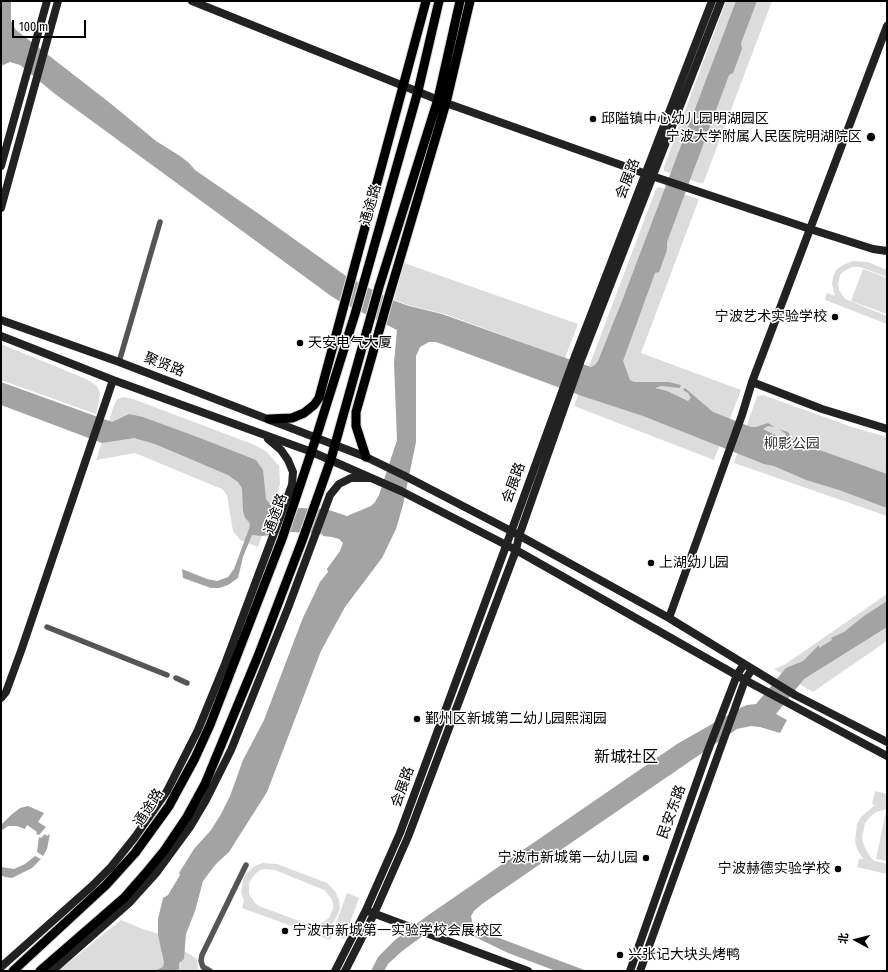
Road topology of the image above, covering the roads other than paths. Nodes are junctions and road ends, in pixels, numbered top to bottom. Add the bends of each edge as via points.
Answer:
1 (47, 1) edge
2 (58, 1) edge
3 (192, 1) edge
4 (426, 1) edge
5 (440, 1) edge
6 (460, 1) edge
7 (470, 1) edge
8 (712, 1) edge
9 (720, 1) edge
10 (887, 26) edge
11 (884, 43) edge
12 (404, 86) junction
13 (418, 92) junction
14 (442, 101) junction
15 (1, 166) edge
16 (648, 175) junction
17 (1, 208) edge
18 (160, 222) dead end
19 (810, 229) junction
20 (887, 251) edge
21 (1, 320) edge
22 (1, 336) edge
23 (119, 362) junction
24 (113, 380) junction
25 (752, 382) junction
26 (565, 393) junction
27 (269, 420) junction
28 (887, 429) edge
29 (260, 433) junction
30 (316, 438) junction
31 (335, 445) junction
32 (312, 452) junction
33 (366, 457) junction
34 (331, 459) junction
35 (375, 479) junction
36 (511, 531) junction
37 (519, 536) junction
38 (506, 546) junction
39 (516, 550) junction
40 (669, 618) junction
41 (47, 627) dead end
42 (744, 664) junction
43 (752, 669) junction
44 (168, 675) dead end
45 (737, 675) junction
46 (176, 678) dead end
47 (745, 680) junction
48 (187, 683) dead end
49 (1, 698) edge
50 (887, 742) edge
51 (887, 756) edge
52 (246, 865) dead end
53 (366, 910) junction
54 (374, 914) junction
55 (1, 967) edge
56 (13, 971) edge
57 (40, 971) edge
58 (52, 971) edge
59 (210, 971) edge
60 (335, 971) edge
61 (345, 971) edge
62 (528, 971) edge
63 (630, 971) edge
64 (640, 971) edge

1 - 15 street
2 - 17 street
3 - 12 street
4 - 12 main road
5 - 13 main road, 通途路
6 - 14 main road
7 - 14 main road
8 - 16 street, 会展路
9 - 16 street, 会展路
10 - 11 street
11 - 19 street
12 - 13 street
12 - 27 main road via 319,398 304,413 292,418
13 - 14 street
13 - 30 main road, 通途路 via 355,314
14 - 16 street
14 - 31 main road via 379,287
14 - 33 main road via 356,412 356,426
16 - 19 street
16 - 26 street, 会展路
18 - 23 street
19 - 20 street
19 - 25 street
21 - 23 street, 聚贤路
22 - 24 street
23 - 27 street, 聚贤路
24 - 29 street
24 - 49 street via 21,651 6,692
25 - 28 street via 822,409
25 - 40 street
26 - 36 street, 会展路
26 - 37 street, 会展路
27 - 30 street, 聚贤路
29 - 32 street
29 - 55 street via 275,443 288,460 293,472 292,485 198,730 167,791 111,867
30 - 31 street, 聚贤路
30 - 32 main road, 通途路
31 - 33 street, 聚贤路
31 - 34 main road
32 - 34 street
32 - 56 main road, 通途路 via 296,502 210,726 169,806 135,853 106,885
33 - 36 street, 聚贤路
34 - 35 street
34 - 57 main road via 258,656 208,777 187,817 164,850 124,898
35 - 38 street
35 - 58 street via 351,478 339,484 330,495 231,750 190,827 157,872 129,903
36 - 37 street, 聚贤路
36 - 38 street, 会展路
37 - 39 street, 会展路
37 - 40 street, 聚贤路
38 - 39 street
38 - 53 street, 会展路 via 400,833
39 - 45 street
39 - 54 street, 会展路 via 408,837
40 - 42 street, 聚贤路
41 - 44 street
42 - 43 street, 聚贤路
42 - 45 street, 民安东路
43 - 47 street, 民安东路
43 - 50 street, 聚贤路
45 - 47 street
45 - 63 street, 民安东路
46 - 48 street
47 - 51 street
47 - 64 street, 民安东路
52 - 59 street via 202,955 203,967
53 - 54 street
53 - 60 street, 会展路
54 - 61 street, 会展路
54 - 62 street

